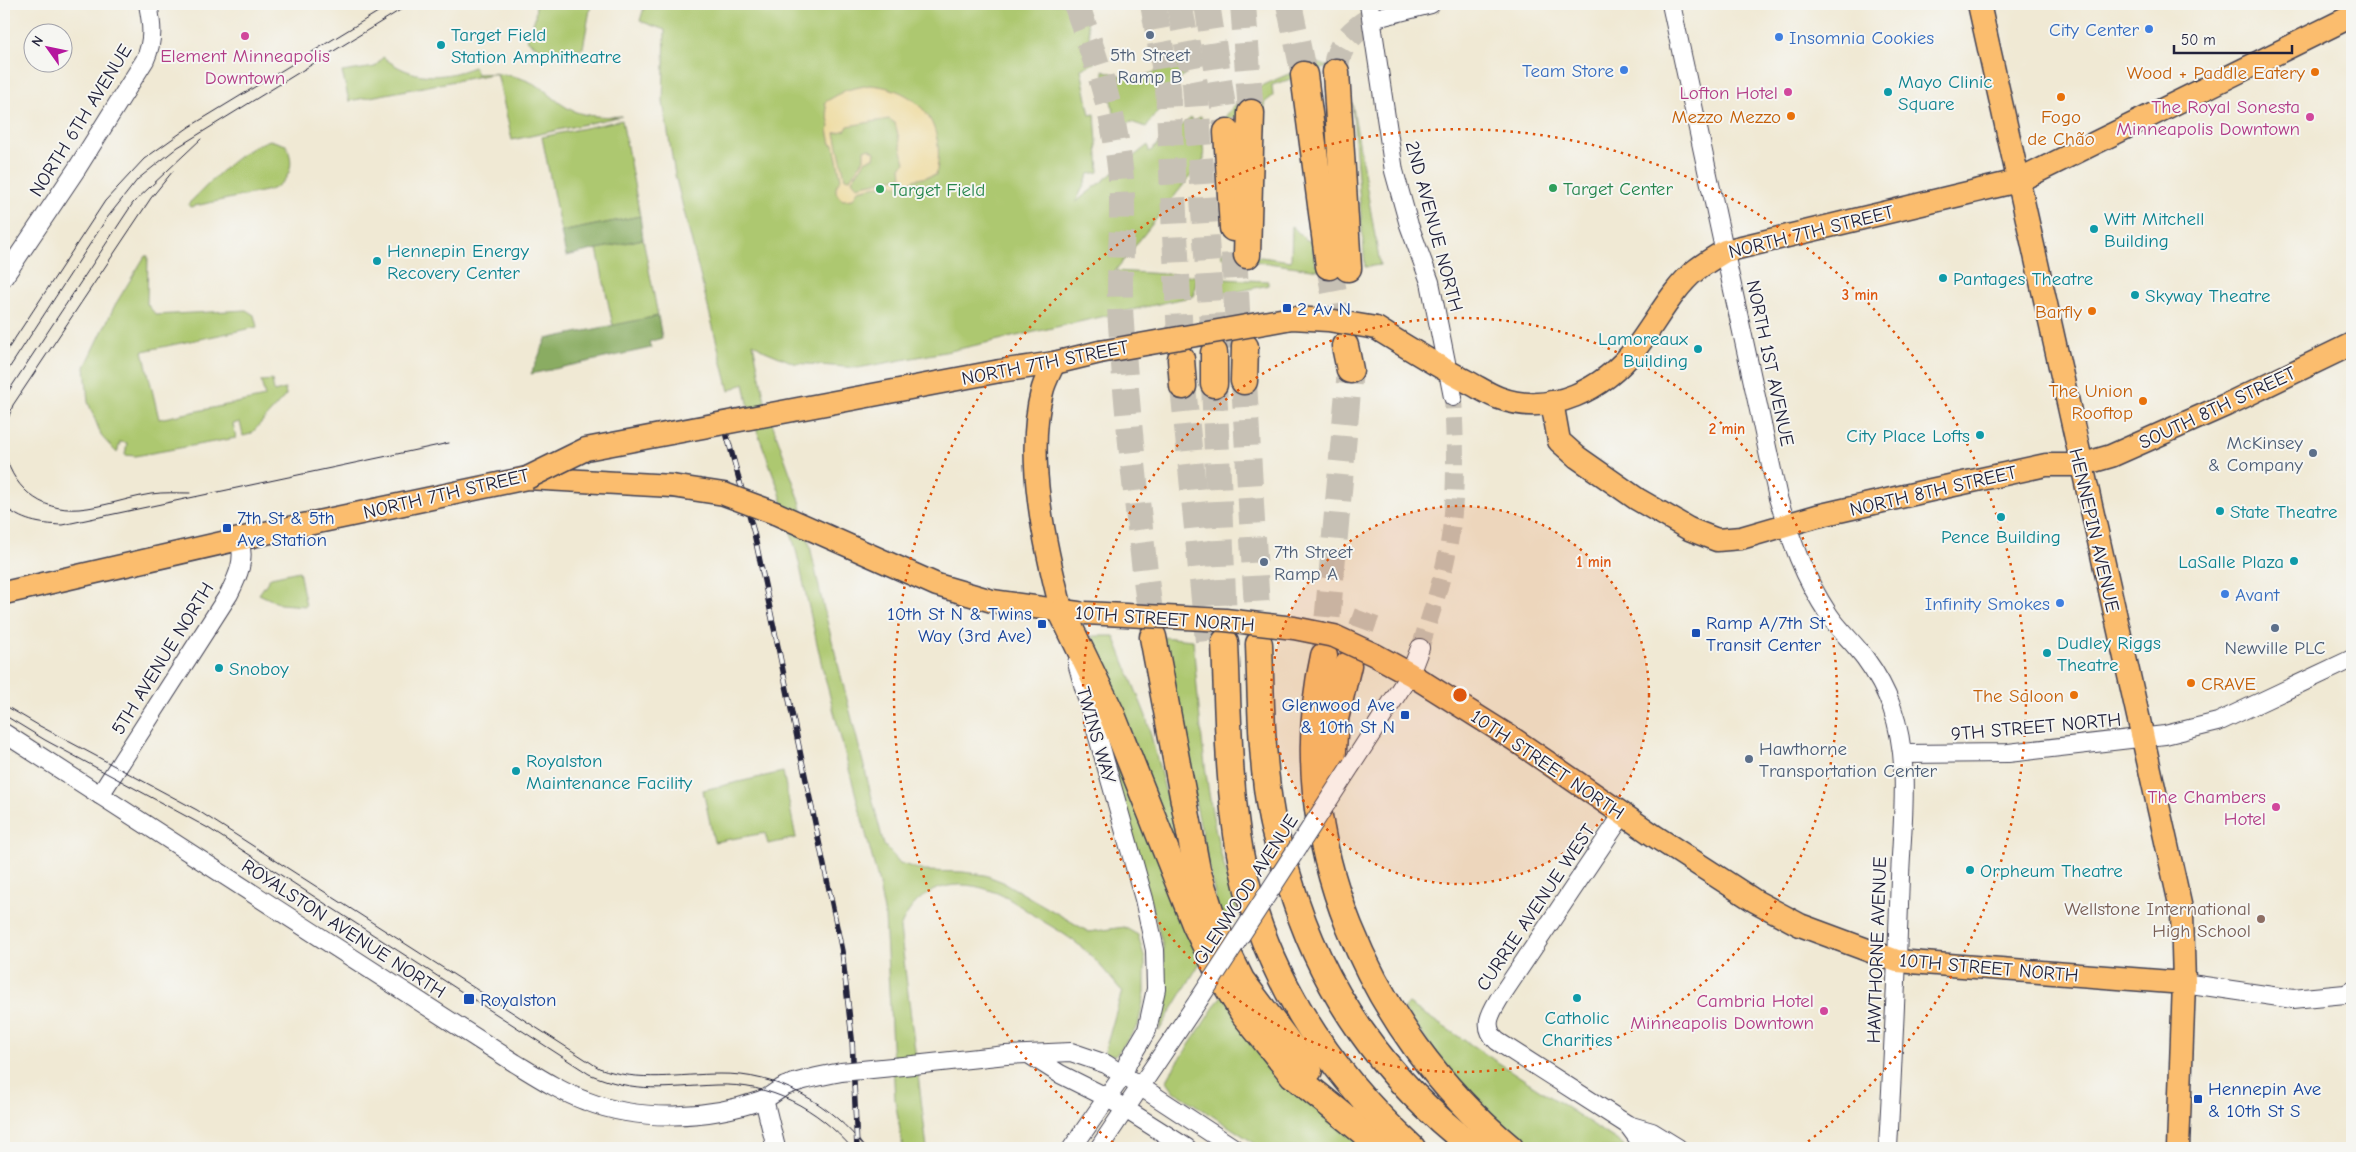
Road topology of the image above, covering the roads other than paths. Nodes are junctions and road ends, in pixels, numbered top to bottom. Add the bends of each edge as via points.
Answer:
1 (148, 4) edge
2 (1431, 4) edge
3 (1671, 4) edge
4 (1979, 4) edge
5 (1371, 11) edge
6 (2352, 16) edge
7 (1336, 72) tunnel mouth
8 (1304, 74) tunnel mouth
9 (1250, 113) tunnel mouth
10 (1227, 132) tunnel mouth
11 (2018, 181) junction
12 (1725, 251) junction
13 (4, 277) edge
14 (2352, 344) edge
15 (1242, 348) tunnel mouth
16 (1214, 353) tunnel mouth
17 (1181, 359) tunnel mouth
18 (1054, 363) junction
19 (1447, 371) junction
20 (1244, 381) tunnel mouth
21 (1214, 384) tunnel mouth
22 (1183, 386) tunnel mouth
23 (1454, 397) tunnel mouth
24 (1552, 402) junction
25 (2080, 466) junction
26 (527, 478) junction
27 (1787, 526) junction
28 (239, 539) junction
29 (4, 593) edge
30 (1073, 612) junction
31 (1153, 637) tunnel mouth
32 (1217, 641) tunnel mouth
33 (1258, 644) tunnel mouth
34 (1420, 648) tunnel mouth
35 (2352, 659) edge
36 (1336, 660) tunnel mouth
37 (1410, 674) junction
38 (4, 733) edge
39 (2142, 738) junction
40 (1903, 754) junction
41 (100, 795) junction
42 (1623, 814) junction
43 (1897, 960) junction
44 (2184, 983) junction
45 (2352, 991) edge
46 (1030, 1055) junction
47 (1123, 1076) junction
48 (1140, 1087) junction
49 (1108, 1098) junction
50 (764, 1099) junction
51 (1126, 1110) junction
52 (1628, 1125) junction
53 (1380, 1145) edge
54 (776, 1148) edge
55 (1072, 1148) edge
56 (1098, 1148) edge
57 (1187, 1148) edge
58 (1234, 1148) edge
59 (1412, 1148) edge
60 (1474, 1148) edge
61 (1510, 1148) edge
62 (1645, 1148) edge
63 (1678, 1148) edge
64 (1888, 1148) edge
65 (2178, 1148) edge

1 - 13 street, NORTH 6TH AVENUE via 153,28 145,60
2 - 5 street
3 - 12 street, NORTH 1ST AVENUE
4 - 11 main road, HENNEPIN AVENUE
5 - 19 street, 2ND AVENUE NORTH via 1394,171 1430,282
6 - 11 main road, NORTH 7TH STREET
7 - 8 highway via 1339,267
9 - 10 highway via 1240,254
11 - 12 main road, NORTH 7TH STREET
11 - 25 main road, HENNEPIN AVENUE
12 - 24 main road, NORTH 7TH STREET via 1694,270 1612,375 1580,396
12 - 27 street, NORTH 1ST AVENUE via 1778,498
14 - 25 main road, SOUTH 8TH STREET via 2226,405 2111,456
15 - 20 highway
16 - 21 highway
17 - 22 highway
18 - 19 main road, NORTH 7TH STREET, bridge via 1292,318 1376,328
18 - 26 main road, NORTH 7TH STREET, bridge via 586,450
18 - 30 main road, TWINS WAY via 1041,398 1036,480 1049,562
19 - 23 street
19 - 24 main road, NORTH 7TH STREET via 1499,398 1529,404
24 - 27 main road, NORTH 8TH STREET via 1559,441 1637,499 1690,529 1717,540 1741,538
25 - 27 main road, NORTH 8TH STREET via 2046,465 1817,516
25 - 39 main road, HENNEPIN AVENUE
26 - 28 main road, NORTH 7TH STREET
26 - 30 main road, 10TH STREET NORTH, bridge via 672,486 724,494 775,513 937,585 992,601
27 - 40 street, NORTH 1ST AVENUE via 1800,566 1816,594 1866,659 1880,683 1892,708
28 - 29 main road, NORTH 7TH STREET
28 - 41 street, 5TH AVENUE NORTH via 241,565 229,594
30 - 37 main road, 10TH STREET NORTH, bridge via 1225,620 1294,628 1334,636
30 - 47 street, TWINS WAY via 1155,950 1156,989 1147,1030
30 - 53 highway via 1195,924 1220,975 1244,1014 1293,1075
31 - 53 highway via 1197,870 1216,929 1241,980 1315,1079
32 - 59 highway via 1221,776 1228,816 1256,920 1284,983 1320,1044 1363,1101
33 - 60 highway via 1271,814 1277,844 1310,943 1336,994 1379,1058 1407,1090
34 - 37 street, GLENWOOD AVENUE
35 - 39 street, 9TH STREET NORTH via 2218,722
36 - 61 highway via 1331,763 1333,848 1340,901 1379,992 1404,1034 1469,1111
37 - 42 main road, 10TH STREET NORTH via 1515,740
37 - 48 street, GLENWOOD AVENUE, bridge
38 - 41 street, ROYALSTON AVENUE NORTH
39 - 40 street, 9TH STREET NORTH via 2008,753
39 - 44 main road, HENNEPIN AVENUE via 2182,913
40 - 43 street, HAWTHORNE AVENUE
41 - 50 street, ROYALSTON AVENUE NORTH via 435,1012 567,1093 612,1110 634,1113 698,1113
42 - 43 main road, 10TH STREET NORTH via 1782,917
42 - 52 street, CURRIE AVENUE WEST via 1499,999 1488,1026 1497,1041
43 - 44 main road, 10TH STREET NORTH
43 - 64 street, HAWTHORNE AVENUE
44 - 45 street via 2294,999
44 - 65 main road, HENNEPIN AVENUE
46 - 47 street, ROYALSTON AVENUE NORTH via 1071,1052 1106,1064
46 - 49 street
46 - 50 street, ROYALSTON AVENUE NORTH, bridge via 841,1072 802,1080
47 - 48 street, ROYALSTON AVENUE NORTH
47 - 49 street, TWINS WAY
48 - 51 street, GLENWOOD AVENUE
48 - 58 street, ROYALSTON AVENUE NORTH
49 - 51 street
49 - 55 street
50 - 54 street
51 - 56 street, GLENWOOD AVENUE
51 - 57 street
52 - 62 street
52 - 63 street via 1652,1132

